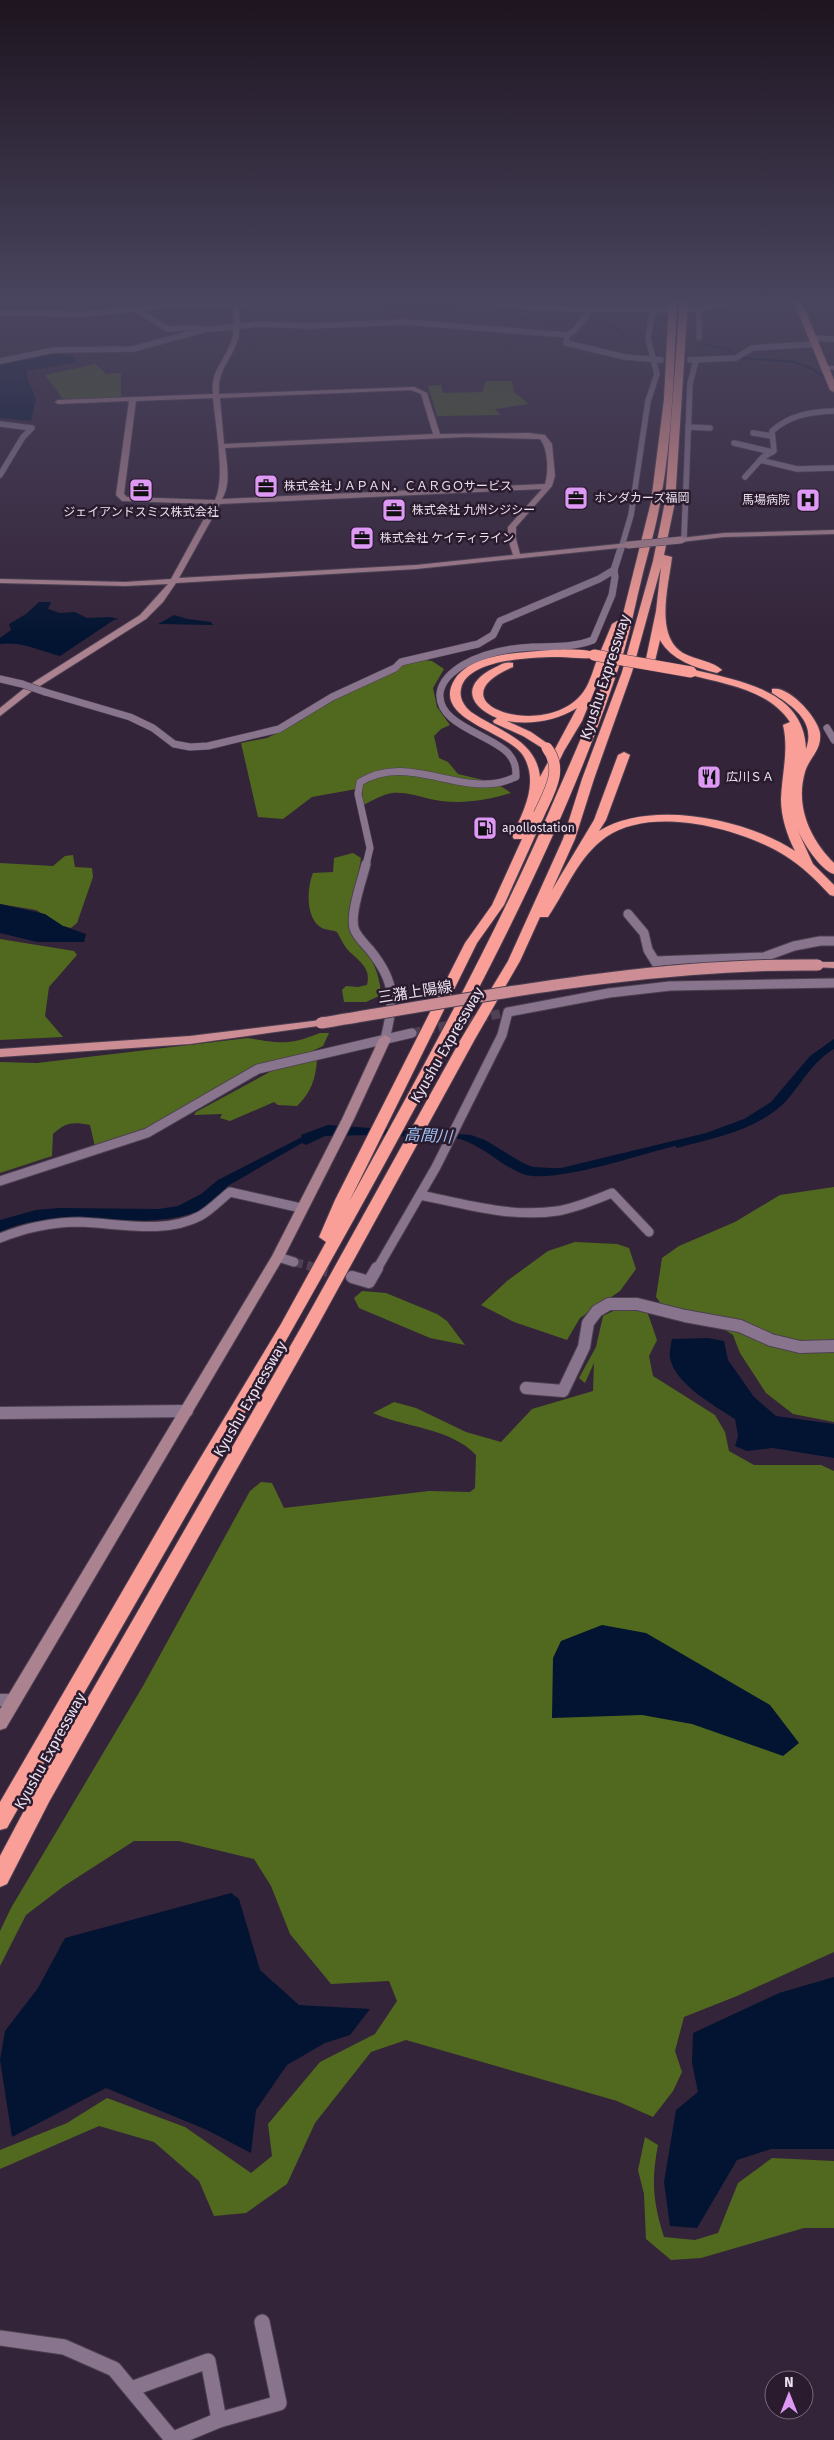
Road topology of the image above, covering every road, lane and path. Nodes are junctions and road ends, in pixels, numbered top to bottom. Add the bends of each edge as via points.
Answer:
1 (131, 414) edge
2 (217, 414) edge
3 (430, 414) edge
4 (646, 414) edge
5 (666, 414) edge
6 (677, 414) edge
7 (689, 414) edge
8 (805, 414) edge
9 (0, 424) edge
10 (688, 427) junction
11 (710, 428) dead end
12 (753, 433) dead end
13 (437, 436) junction
14 (772, 436) junction
15 (734, 443) dead end
16 (221, 446) junction
17 (772, 452) junction
18 (760, 460) junction
19 (834, 468) edge
20 (0, 475) edge
21 (746, 477) dead end
22 (548, 486) junction
23 (218, 502) junction
24 (670, 502) junction
25 (834, 532) edge
26 (683, 540) junction
27 (625, 545) junction
28 (517, 556) junction
29 (614, 570) junction
30 (0, 581) edge
31 (174, 582) junction
32 (632, 593) junction
33 (661, 611) junction
34 (521, 656) junction
35 (593, 657) junction
36 (650, 659) dead end
37 (688, 674) junction
38 (0, 679) edge
39 (590, 692) junction
40 (0, 713) edge
41 (827, 728) dead end
42 (834, 740) edge
43 (624, 755) dead end
44 (800, 770) junction
45 (534, 799) junction
46 (514, 847) dead end
47 (581, 854) junction
48 (808, 865) junction
49 (834, 870) edge
50 (834, 892) edge
51 (628, 914) dead end
52 (834, 941) edge
53 (764, 956) junction
54 (514, 962) junction
55 (656, 962) junction
56 (834, 965) edge
57 (786, 982) junction
58 (834, 983) edge
59 (669, 986) junction
60 (412, 1033) tunnel mouth
61 (385, 1039) junction
62 (0, 1053) edge
63 (0, 1181) edge
64 (420, 1195) junction
65 (301, 1208) junction
66 (649, 1232) dead end
67 (0, 1238) edge
68 (278, 1257) junction
69 (294, 1262) tunnel mouth
70 (352, 1277) tunnel mouth
71 (287, 1327) junction
72 (834, 1346) edge
73 (526, 1388) dead end
74 (186, 1411) junction
75 (0, 1413) edge
76 (7, 1700) edge
77 (0, 1723) edge
78 (0, 1821) edge
79 (0, 1878) edge
80 (262, 2322) dead end
81 (0, 2338) edge
82 (131, 2389) junction
83 (219, 2420) junction
84 (172, 2440) edge

1 - 23 street via 120,495 133,501
2 - 16 street
3 - 13 street
4 - 27 street
5 - 32 highway, Kyushu Expressway via 656,502
6 - 24 highway, Kyushu Expressway
7 - 10 street
8 - 14 street via 794,415 778,424 772,430
9 - 20 street via 32,428
10 - 11 street
10 - 26 street
12 - 14 street
13 - 16 street
13 - 22 street via 542,437 548,444 551,476
14 - 17 street via 775,445
15 - 17 street
16 - 23 street via 224,475
17 - 18 street
18 - 19 street via 797,469
18 - 21 street
22 - 23 street
22 - 28 street via 512,527
23 - 31 street
24 - 33 highway
24 - 54 highway, Kyushu Expressway via 648,599 614,709 569,839
25 - 26 street via 724,535
26 - 27 street, bridge
27 - 28 street
27 - 29 street
28 - 31 street
29 - 38 street, bridge via 500,621 493,635 478,644 402,662 306,711 279,729 235,742 190,747 174,744 153,728 130,717
29 - 61 street via 614,586 593,640 575,646 531,647 485,656 445,679 440,690 440,702 447,714 513,756 519,770 516,778 501,783 476,784 393,771 372,775 360,782 358,794 370,848 353,920 354,930 391,979 394,994
30 - 31 street via 97,585
31 - 40 street via 143,617 29,689
32 - 39 highway
32 - 71 highway, Kyushu Expressway via 619,649 587,738 518,898 430,1068
33 - 36 highway
33 - 44 highway via 664,639 681,656 774,690 794,701 808,715 815,732 815,744
34 - 35 highway via 552,653
34 - 45 highway via 475,667 456,684 455,695 458,705 469,715 525,750 533,761 536,775
34 - 71 highway, bridge via 480,672 466,687 465,696 476,710 527,734 547,748 556,759 556,775 498,905 470,943 346,1191
35 - 37 highway
35 - 39 highway via 558,657 516,663 486,676 476,692 480,703 493,713 521,720 567,711
37 - 44 highway via 746,687 786,708 797,722 801,734
37 - 48 highway via 755,697 776,709 787,722 792,737 789,818 792,837
39 - 45 highway
41 - 42 street
43 - 47 highway via 600,820
44 - 49 highway via 800,820 806,837
45 - 46 highway
47 - 48 highway via 600,836 631,823 690,821 759,837
47 - 54 highway
48 - 50 highway
51 - 55 street via 644,933 648,950
52 - 53 street via 794,946
53 - 55 street
53 - 57 street
54 - 79 highway, Kyushu Expressway via 52,1780
55 - 59 street
56 - 62 main road, 三潴上陽線, bridge via 759,964 657,970 321,1023 172,1041
57 - 58 street
57 - 59 street
59 - 64 street via 508,1012 502,1035
60 - 61 street
61 - 63 street via 258,1069 147,1133
61 - 65 street
64 - 66 street via 492,1209 555,1212 612,1193
64 - 70 street via 370,1282
65 - 67 street via 230,1192 199,1216 174,1223 45,1224
65 - 68 street
68 - 69 street
68 - 74 street
71 - 78 highway, Kyushu Expressway
72 - 73 street via 800,1347 771,1340 740,1326 637,1304 609,1304 588,1322 584,1347 563,1391
74 - 75 street
74 - 76 street
76 - 77 street
80 - 83 street via 279,2403
81 - 82 street via 64,2347 114,2369
82 - 83 street via 208,2361
82 - 84 street
83 - 84 street

